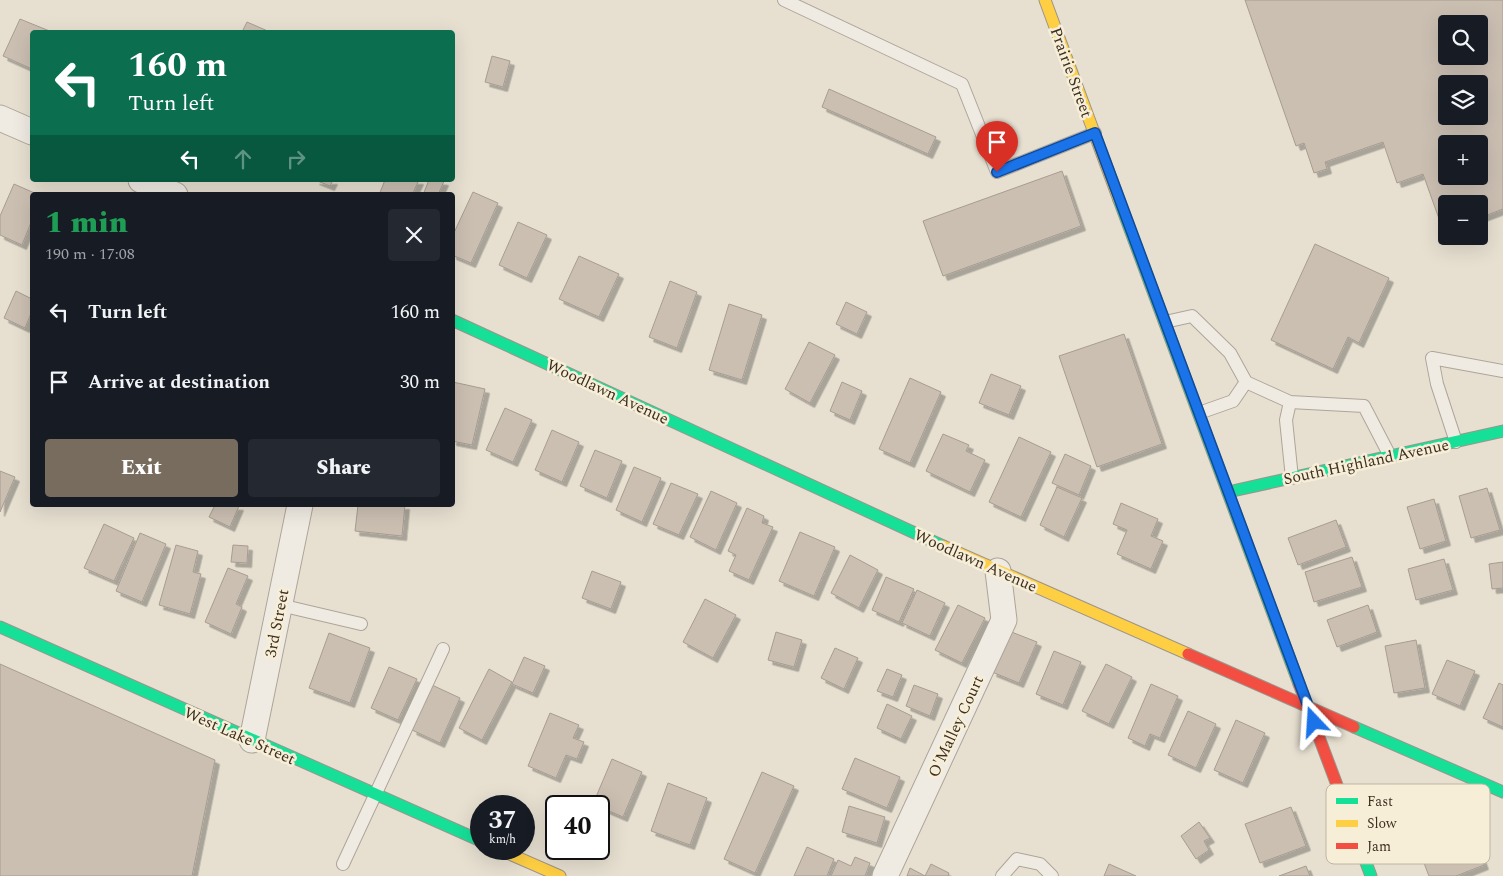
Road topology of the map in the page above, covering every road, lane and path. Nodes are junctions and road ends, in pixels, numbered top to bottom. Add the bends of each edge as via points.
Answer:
1 (784, 0) edge
2 (1046, 0) edge
3 (0, 118) edge
4 (30, 131) edge
5 (1095, 133) junction
6 (146, 182) edge
7 (168, 192) edge
8 (455, 321) edge
9 (1165, 322) junction
10 (1503, 371) edge
11 (1246, 382) junction
12 (1290, 402) junction
13 (1199, 413) junction
14 (1503, 431) edge
15 (1456, 442) junction
16 (1390, 456) junction
17 (1292, 478) junction
18 (1228, 492) junction
19 (300, 507) edge
20 (998, 571) junction
21 (280, 605) junction
22 (361, 624) dead end
23 (0, 627) edge
24 (443, 649) dead end
25 (1308, 706) junction
26 (252, 740) junction
27 (1337, 784) edge
28 (1485, 784) edge
29 (1490, 786) edge
30 (1503, 792) edge
31 (374, 794) junction
32 (470, 836) edge
33 (523, 860) edge
34 (343, 864) dead end
35 (1367, 864) edge
36 (560, 876) edge
37 (885, 876) edge
38 (1002, 876) edge
39 (1052, 876) edge
40 (1371, 876) edge

1 - 5 lane via 962,84 997,172
2 - 5 street, Prairie Street
3 - 4 street
5 - 9 street, Prairie Street
6 - 7 street
8 - 20 street, Woodlawn Avenue
9 - 11 lane via 1192,316 1230,353
9 - 13 street, Prairie Street
10 - 15 lane via 1432,358
11 - 12 lane
11 - 13 lane via 1233,400
12 - 16 lane via 1364,406
12 - 17 lane via 1286,420
13 - 18 street, Prairie Street
14 - 15 street, South Highland Avenue
15 - 16 street, South Highland Avenue
16 - 17 street, South Highland Avenue
17 - 18 street, South Highland Avenue
18 - 25 street, Prairie Street
19 - 21 street, 3rd Street
20 - 25 street, Woodlawn Avenue
20 - 37 street, O'Malley Court via 1004,620
21 - 22 lane
21 - 26 street, 3rd Street
23 - 26 street, West Lake Street
24 - 31 lane
25 - 27 street, Prairie Street
25 - 28 street, Woodlawn Avenue
26 - 31 street, West Lake Street
29 - 30 street, Woodlawn Avenue
31 - 32 street, West Lake Street
31 - 34 lane
33 - 36 street
35 - 40 street, Prairie Street
38 - 39 lane via 1017,860 1040,864

